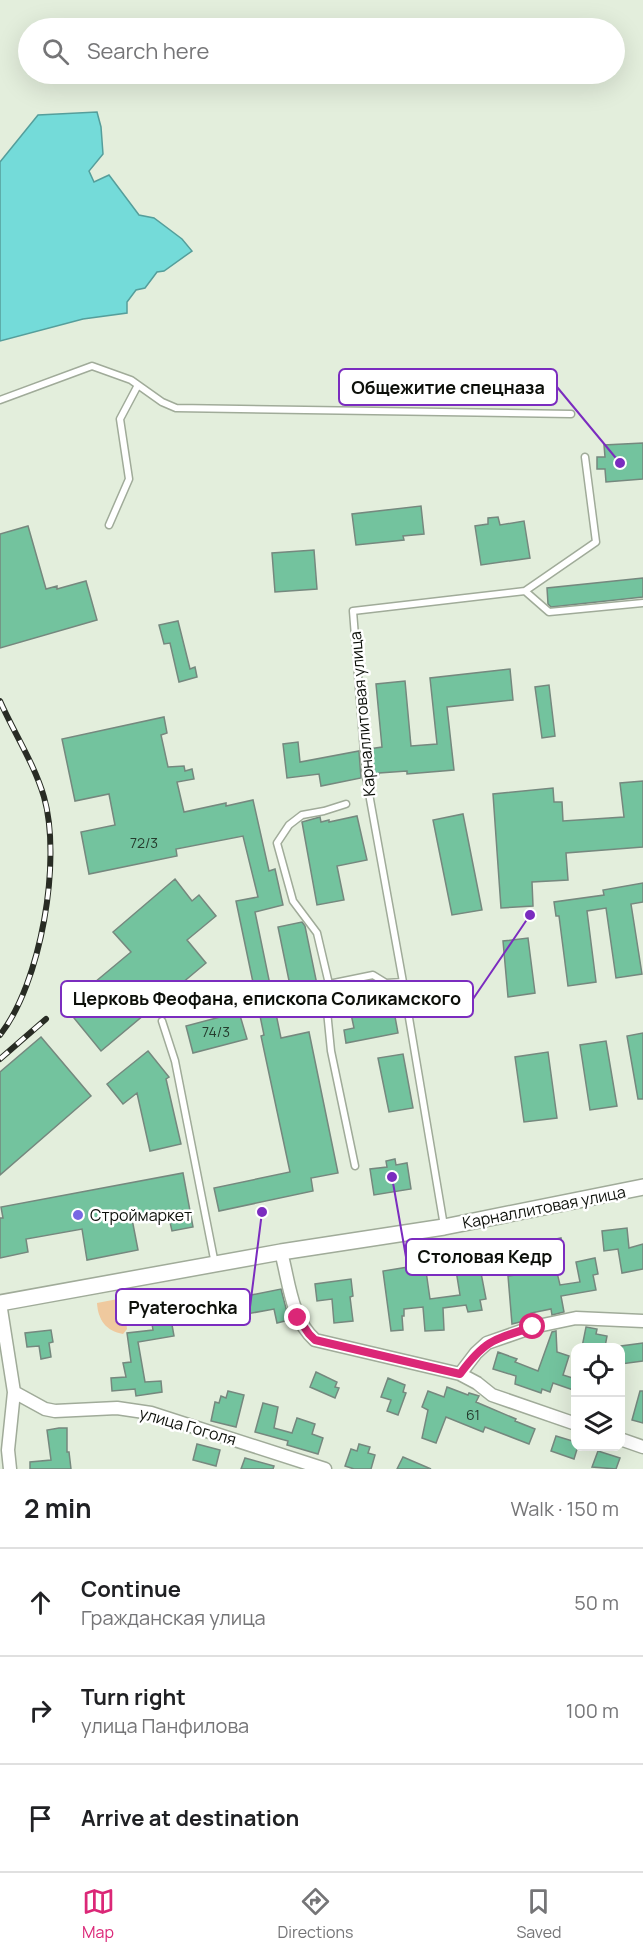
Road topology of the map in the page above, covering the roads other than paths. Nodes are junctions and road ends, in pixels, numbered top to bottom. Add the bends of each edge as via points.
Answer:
1 (138, 385) junction
2 (0, 400) edge
3 (571, 414) dead end
4 (585, 457) dead end
5 (109, 525) dead end
6 (525, 591) junction
7 (643, 603) edge
8 (346, 804) dead end
9 (404, 982) junction
10 (330, 984) junction
11 (162, 1021) dead end
12 (355, 1166) dead end
13 (643, 1187) edge
14 (444, 1227) junction
15 (282, 1252) junction
16 (215, 1264) junction
17 (0, 1303) edge
18 (643, 1321) edge
19 (460, 1374) junction
20 (15, 1392) junction
21 (5, 1419) edge
22 (571, 1422) edge
23 (625, 1440) edge
24 (643, 1447) edge
25 (10, 1469) edge
26 (326, 1469) edge

1 - 2 lane via 92,366
1 - 3 lane via 176,408
1 - 5 lane via 120,419 129,479
4 - 6 lane, Карналлитовая улица via 596,542
6 - 7 lane via 549,612
6 - 9 lane, Карналлитовая улица via 353,611 366,777
8 - 10 lane via 302,815 289,825 277,843 293,901 317,933
9 - 10 lane via 386,983 373,975
9 - 14 lane, Карналлитовая улица
10 - 12 lane via 327,1011 331,1051
11 - 16 lane via 175,1061
13 - 14 street, Карналлитовая улица
14 - 15 street, Карналлитовая улица
15 - 16 street, Карналлитовая улица
15 - 19 street via 298,1318 315,1340
16 - 17 street, Карналлитовая улица
17 - 20 street
18 - 19 street via 576,1318 533,1327 487,1343
19 - 22 street via 492,1395
20 - 21 street via 14,1409
20 - 26 street, улица Гоголя via 55,1411 117,1408 151,1413
21 - 25 street
23 - 24 street

